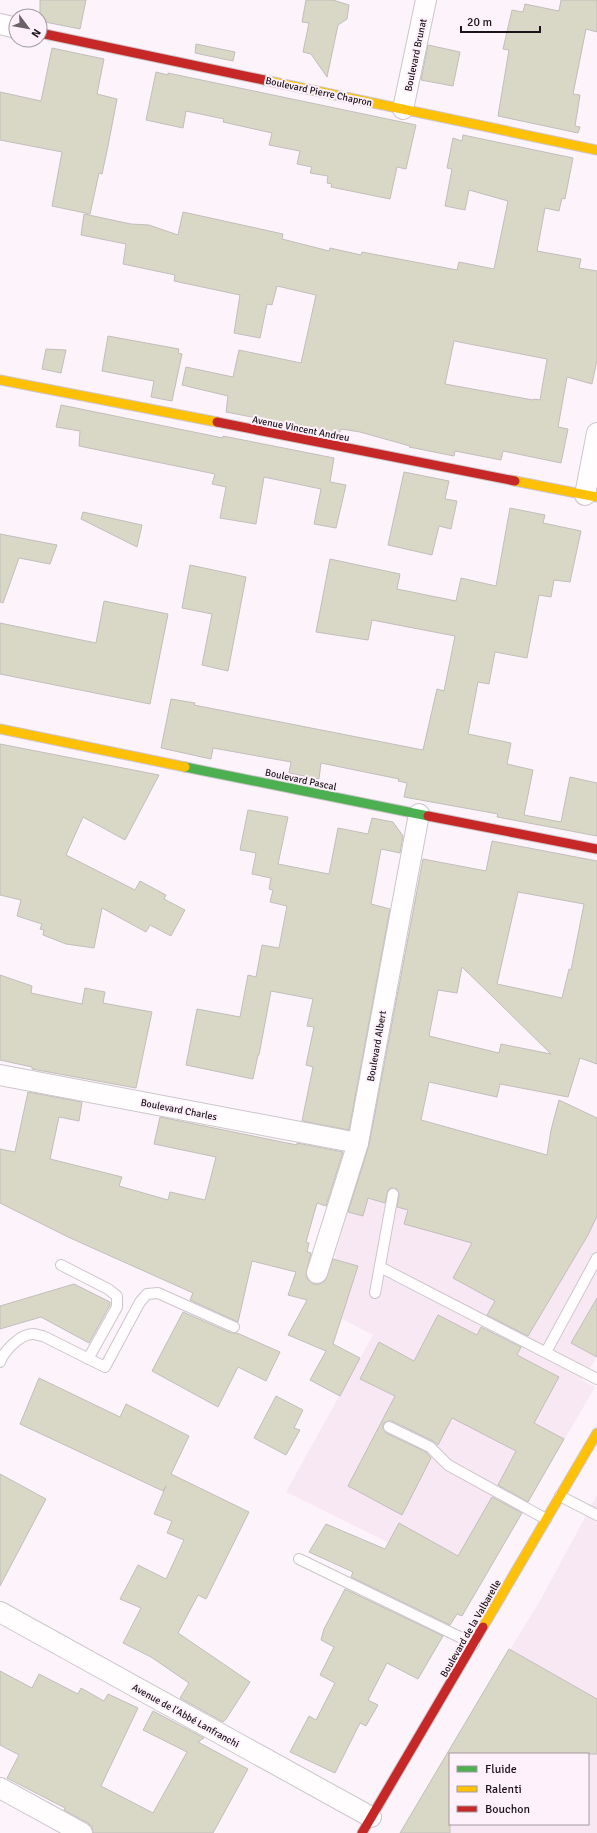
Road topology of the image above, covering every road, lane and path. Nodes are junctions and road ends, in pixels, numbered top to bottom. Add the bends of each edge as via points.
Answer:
1 (426, 0) edge
2 (48, 35) edge
3 (403, 109) junction
4 (597, 150) edge
5 (0, 380) edge
6 (597, 433) edge
7 (591, 496) edge
8 (0, 729) edge
9 (419, 814) junction
10 (597, 849) edge
11 (0, 1075) edge
12 (358, 1143) junction
13 (393, 1194) dead end
14 (597, 1258) edge
15 (61, 1265) dead end
16 (380, 1267) junction
17 (317, 1273) dead end
18 (375, 1293) dead end
19 (234, 1327) dead end
20 (546, 1352) junction
21 (88, 1359) junction
22 (0, 1362) edge
23 (597, 1379) edge
24 (390, 1427) dead end
25 (597, 1433) edge
26 (560, 1496) junction
27 (597, 1515) edge
28 (546, 1519) junction
29 (299, 1559) dead end
30 (0, 1612) edge
31 (474, 1644) junction
32 (0, 1788) edge
33 (367, 1825) edge
34 (82, 1833) edge

1 - 3 street, Boulevard Brunat
2 - 3 street, Boulevard Pierre Chapron
3 - 4 street, Boulevard Pierre Chapron
5 - 7 street, Avenue Vincent Andreu
6 - 7 street
8 - 9 street, Boulevard Pascal
9 - 10 street, Boulevard Pascal
9 - 12 street, Boulevard Albert
11 - 12 street, Boulevard Charles
12 - 17 street, Boulevard Albert
13 - 16 lane
14 - 20 lane
15 - 21 lane via 117,1296 117,1307
16 - 18 lane
16 - 20 lane
19 - 21 lane via 158,1293 148,1294 140,1302 105,1366
20 - 23 lane
21 - 22 lane via 43,1336 32,1334 21,1337
24 - 28 lane via 430,1447 448,1465
25 - 26 street, Boulevard de la Valbarelle
26 - 27 lane
26 - 28 street, Boulevard de la Valbarelle
28 - 31 street, Boulevard de la Valbarelle
29 - 31 lane
30 - 33 street, Avenue de l'Abbé Lanfranchi
31 - 33 street, Boulevard de la Valbarelle
32 - 34 street

